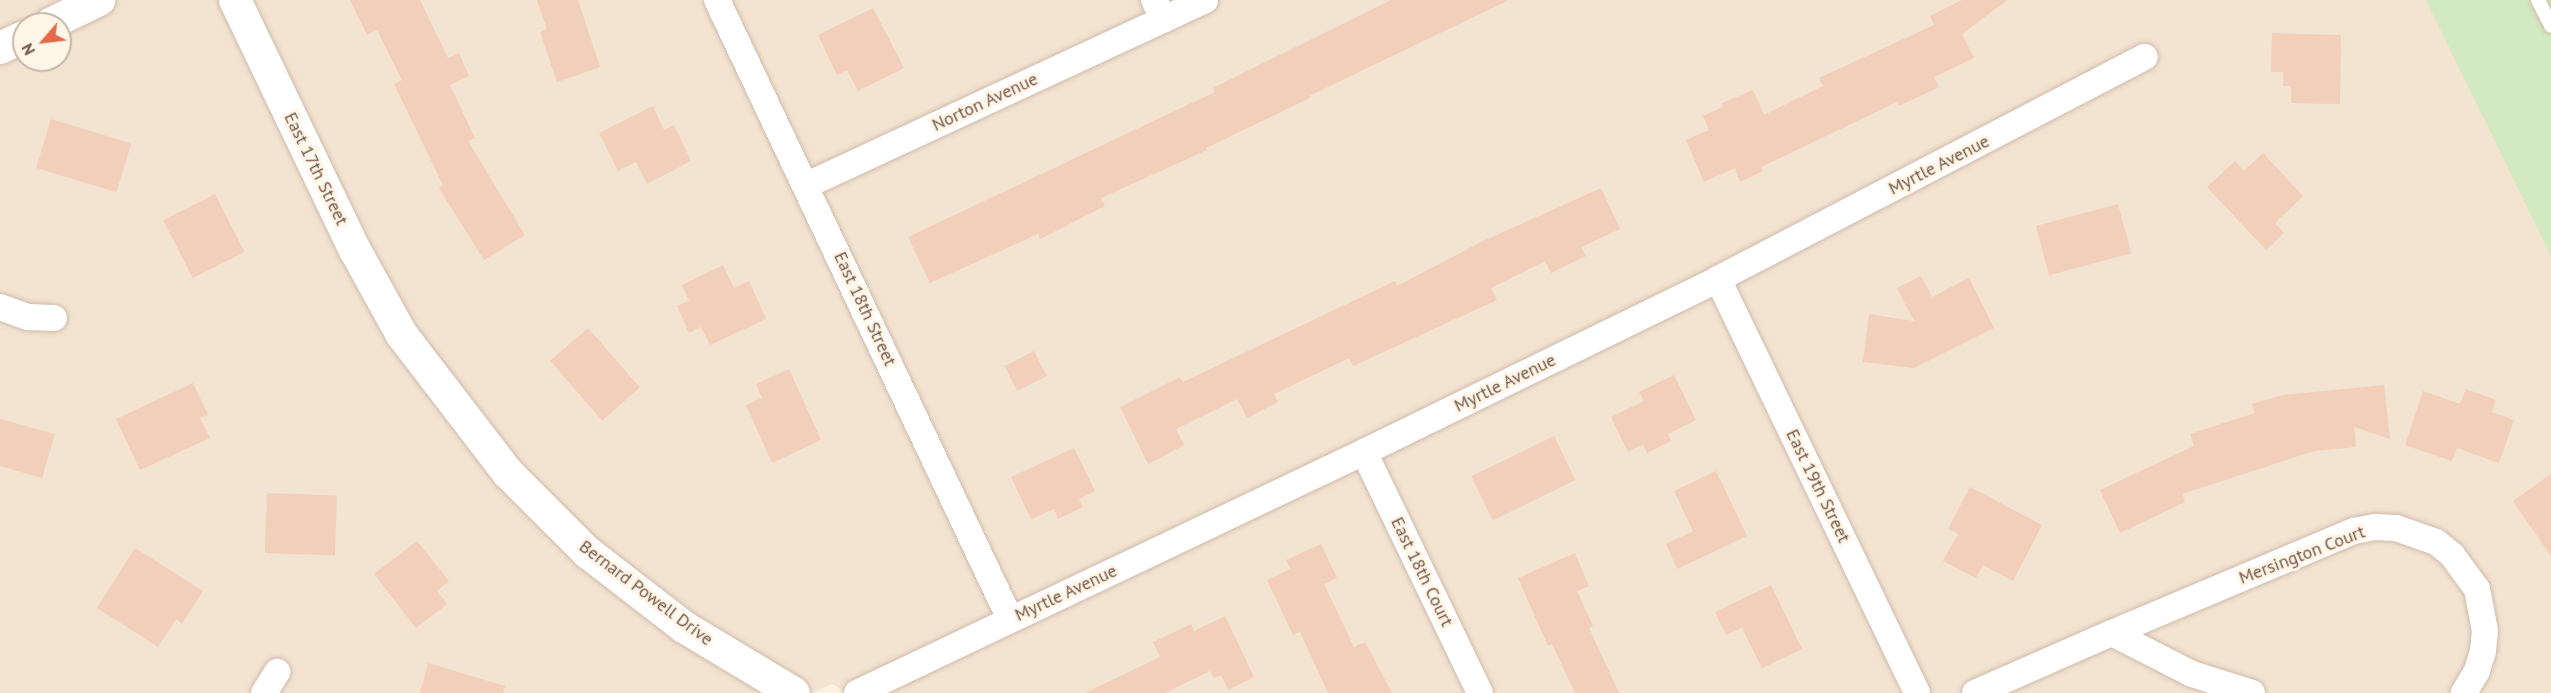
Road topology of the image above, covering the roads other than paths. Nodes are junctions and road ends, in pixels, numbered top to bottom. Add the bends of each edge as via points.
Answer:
1 (99, 0) edge
2 (235, 0) edge
3 (717, 0) edge
4 (1205, 0) edge
5 (2538, 0) edge
6 (1159, 10) edge
7 (72, 13) edge
8 (2551, 26) edge
9 (2145, 57) dead end
10 (807, 185) junction
11 (1718, 279) junction
12 (0, 307) edge
13 (54, 318) dead end
14 (402, 334) joint
15 (1364, 452) junction
16 (1010, 620) junction
17 (2112, 633) junction
18 (794, 693) edge
19 (857, 693) edge
20 (1480, 693) edge
21 (1917, 693) edge
22 (1975, 693) edge
23 (2252, 693) edge
24 (2464, 693) edge

1 - 7 street
2 - 14 street, East 17th Street via 355,250
3 - 10 street, East 18th Street
4 - 6 street, Norton Avenue
5 - 8 lane
6 - 10 street, Norton Avenue
9 - 11 street, Myrtle Avenue
10 - 16 street, East 18th Street
11 - 15 street, Myrtle Avenue
11 - 21 street, East 19th Street
12 - 13 street via 27,317
14 - 18 street, Bernard Powell Drive via 508,473 587,552 684,627
15 - 16 street, Myrtle Avenue
15 - 20 street, East 18th Court
16 - 19 street, Myrtle Avenue
17 - 22 street, Mersington Court
17 - 23 street via 2192,674
17 - 24 street, Mersington Court via 2354,531 2396,528 2436,542 2452,555 2476,589 2485,631 2483,651

